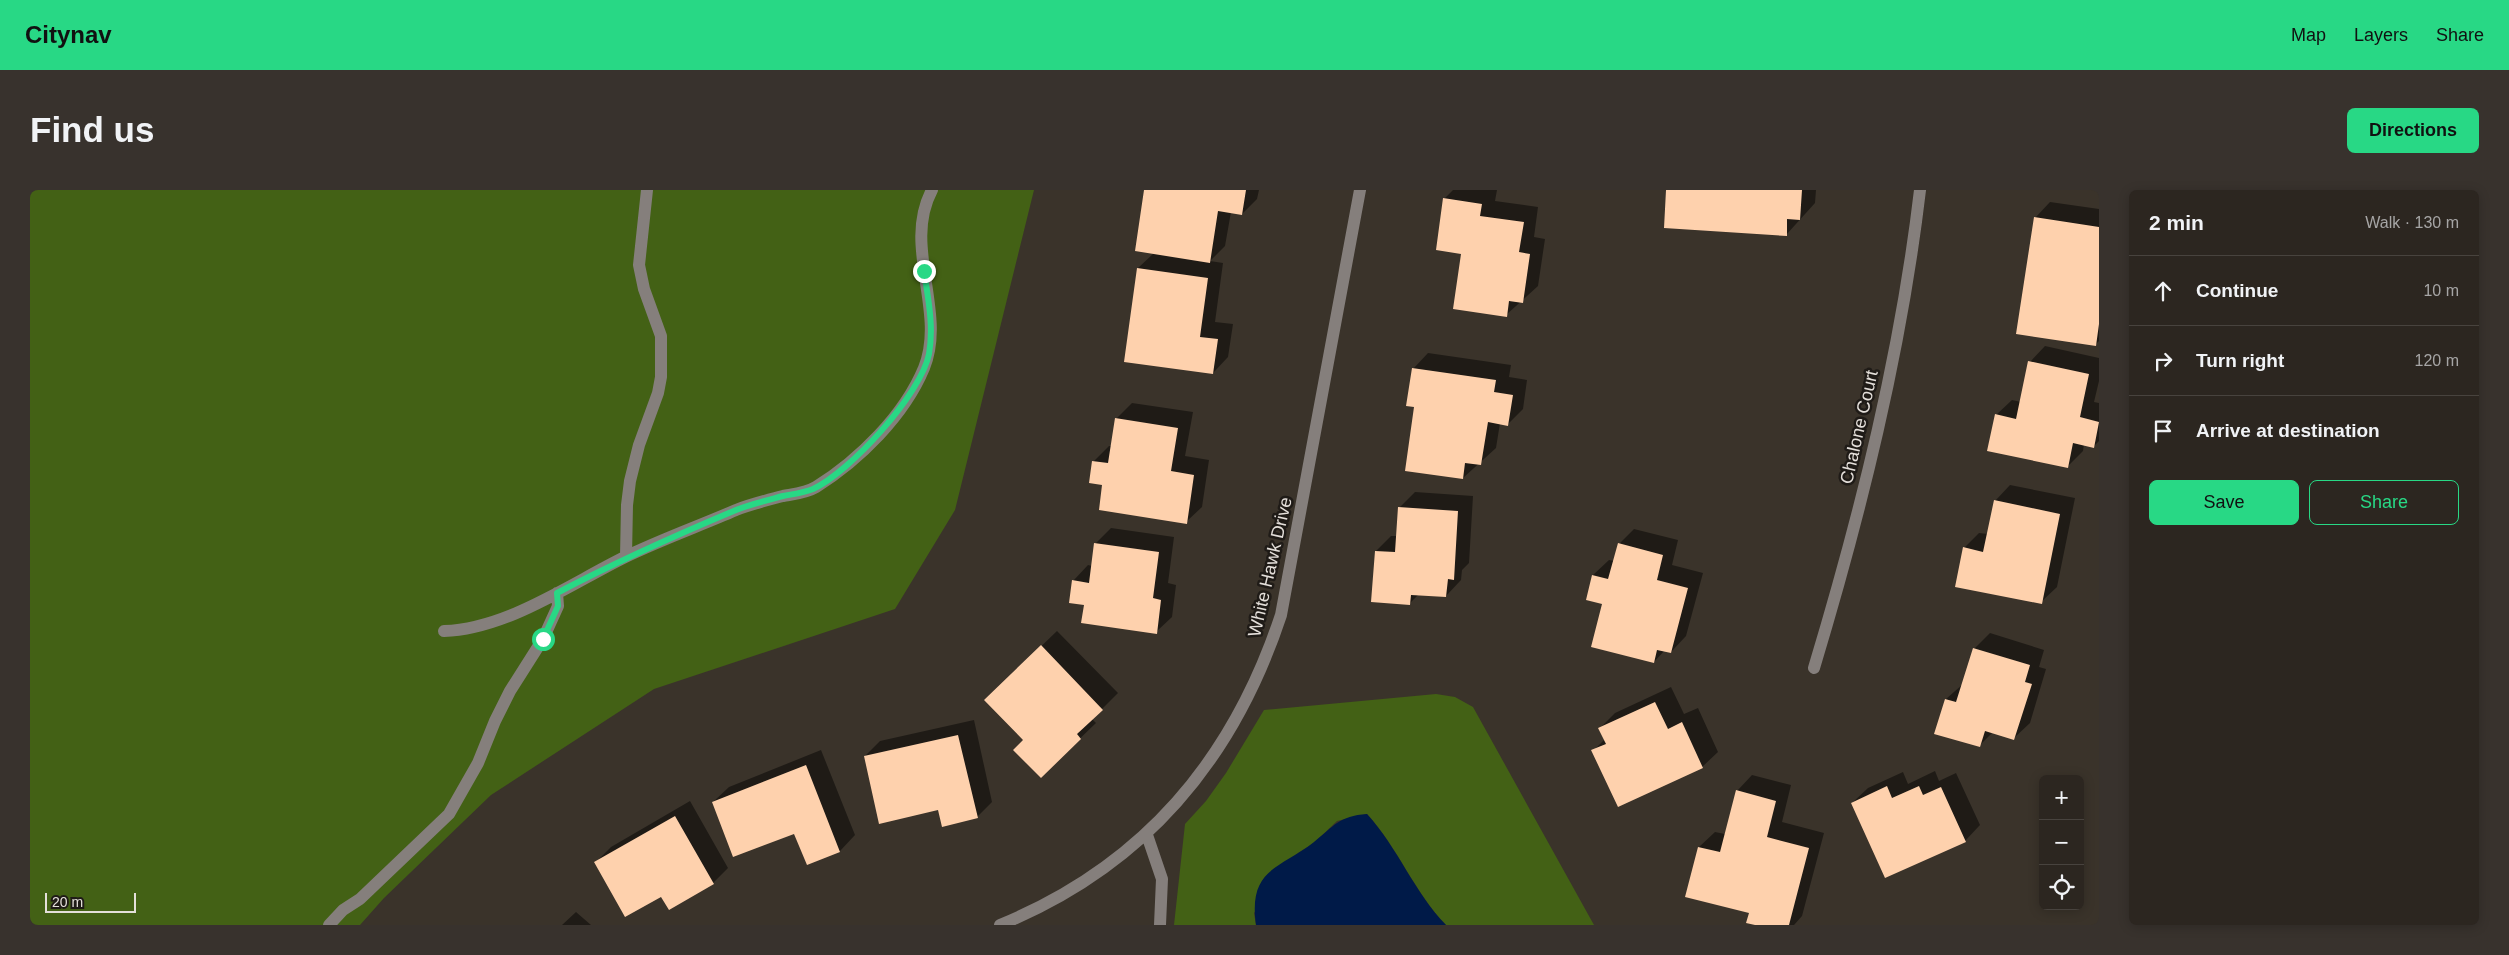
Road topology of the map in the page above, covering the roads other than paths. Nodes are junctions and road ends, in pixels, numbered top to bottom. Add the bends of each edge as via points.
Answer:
1 (647, 190) edge
2 (932, 190) edge
3 (1360, 190) edge
4 (1920, 190) edge
5 (626, 556) junction
6 (557, 593) junction
7 (444, 630) dead end
8 (1814, 668) dead end
9 (1147, 835) junction
10 (329, 925) edge
11 (1000, 925) edge
12 (1160, 925) edge

1 - 5 street via 639,265 644,290 661,336 662,377 630,481
2 - 5 street via 923,235 931,316 928,356 923,370 886,427 830,478 813,489 739,509
3 - 9 street, White Hawk Drive via 1278,624 1266,659 1225,740
4 - 8 street, Chalone Court via 1889,376
5 - 6 street
6 - 7 street via 480,626
6 - 10 street via 558,606 543,639 510,691 478,762 449,814
9 - 11 street, White Hawk Drive via 1095,876 1038,910
9 - 12 street via 1162,879

